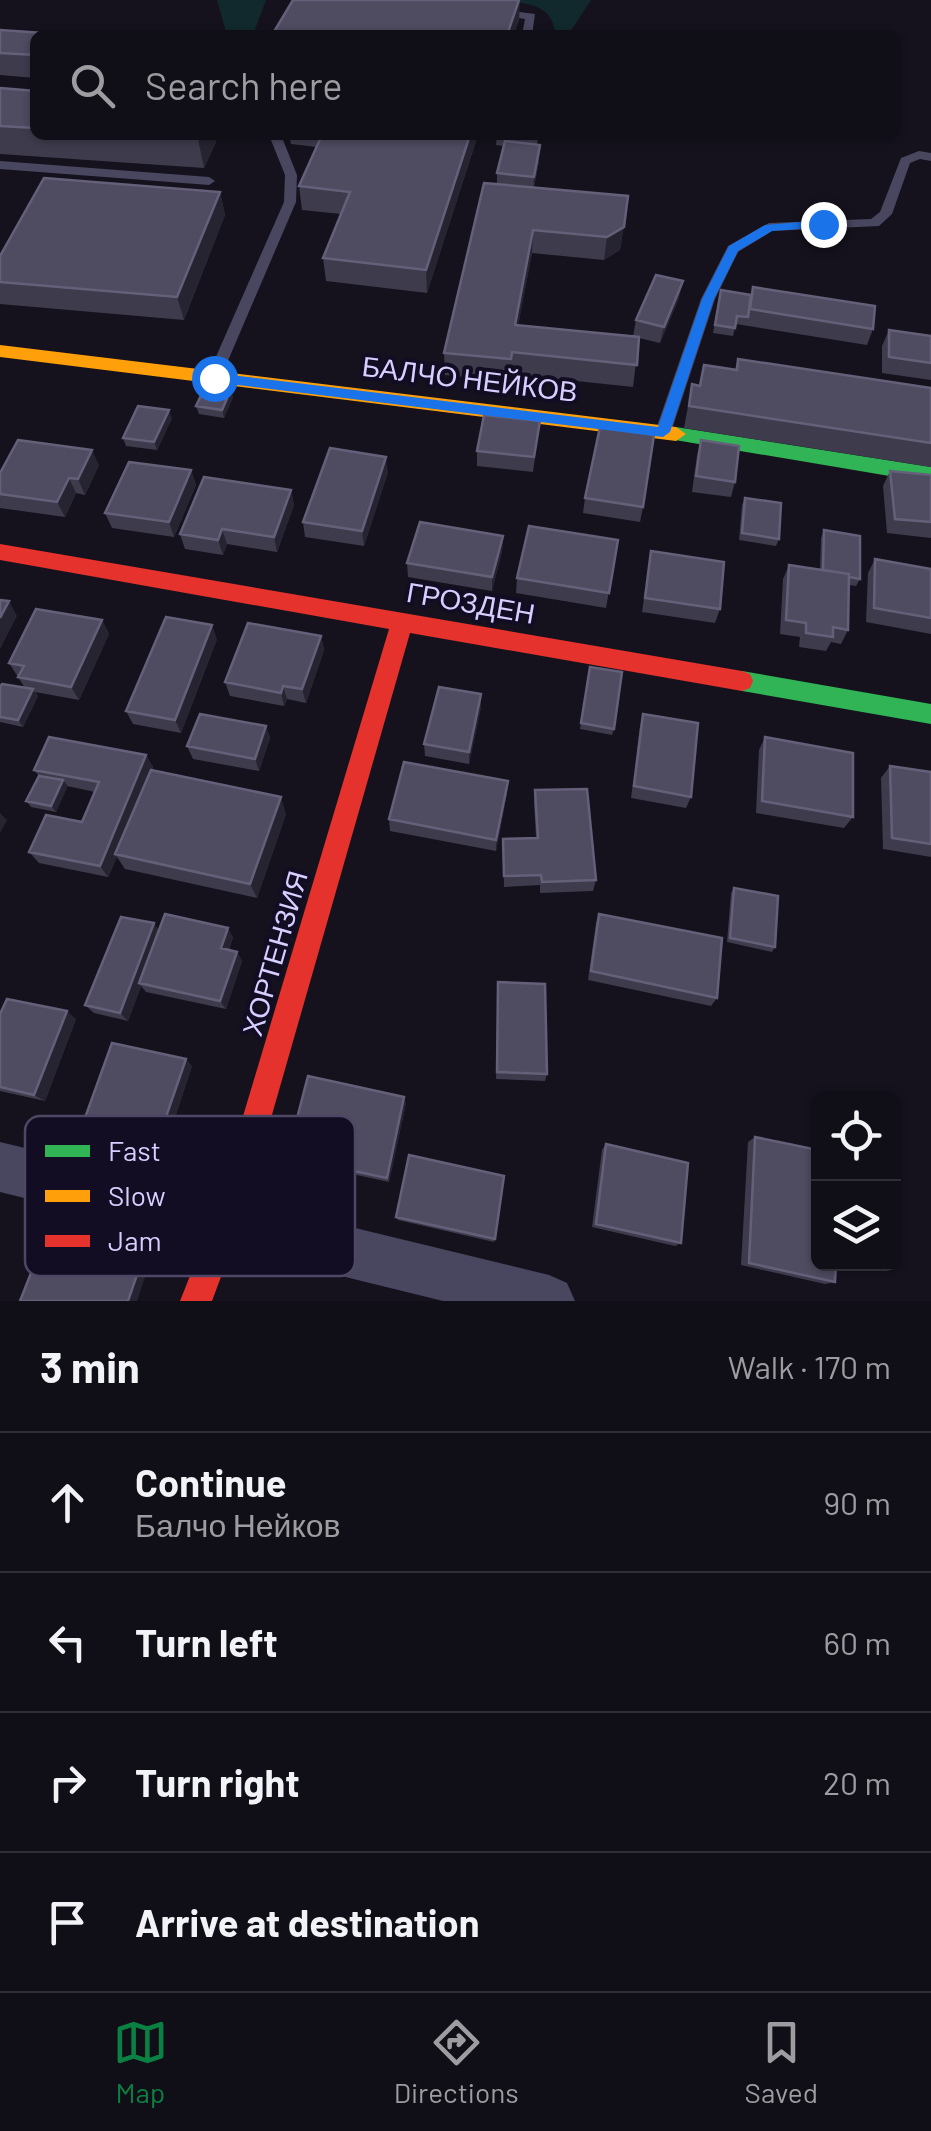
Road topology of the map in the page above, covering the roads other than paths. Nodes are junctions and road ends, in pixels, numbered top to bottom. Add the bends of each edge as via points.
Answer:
1 (489, 11) edge
2 (528, 30) edge
3 (277, 140) edge
4 (931, 157) edge
5 (0, 165) edge
6 (209, 180) dead end
7 (0, 352) edge
8 (214, 378) junction
9 (663, 432) junction
10 (931, 476) edge
11 (0, 552) edge
12 (403, 620) junction
13 (931, 714) edge
14 (257, 1116) edge
15 (0, 1167) edge
16 (25, 1173) edge
17 (355, 1254) edge
18 (206, 1276) edge
19 (196, 1301) edge
20 (549, 1301) edge

1 - 2 lane via 531,16
3 - 8 lane via 291,175 290,202
4 - 9 lane via 905,161 886,214 874,223 769,228 734,249 708,299
5 - 6 lane
7 - 8 street, БАЛЧО НЕЙКОВ
8 - 9 street, БАЛЧО НЕЙКОВ
9 - 10 street, БАЛЧО НЕЙКОВ
11 - 12 street, ГРОЗДЕН
12 - 13 street, ГРОЗДЕН
12 - 14 street, ХОРТЕНЗИЯ
15 - 16 street
17 - 20 street
18 - 19 street, ХОРТЕНЗИЯ

